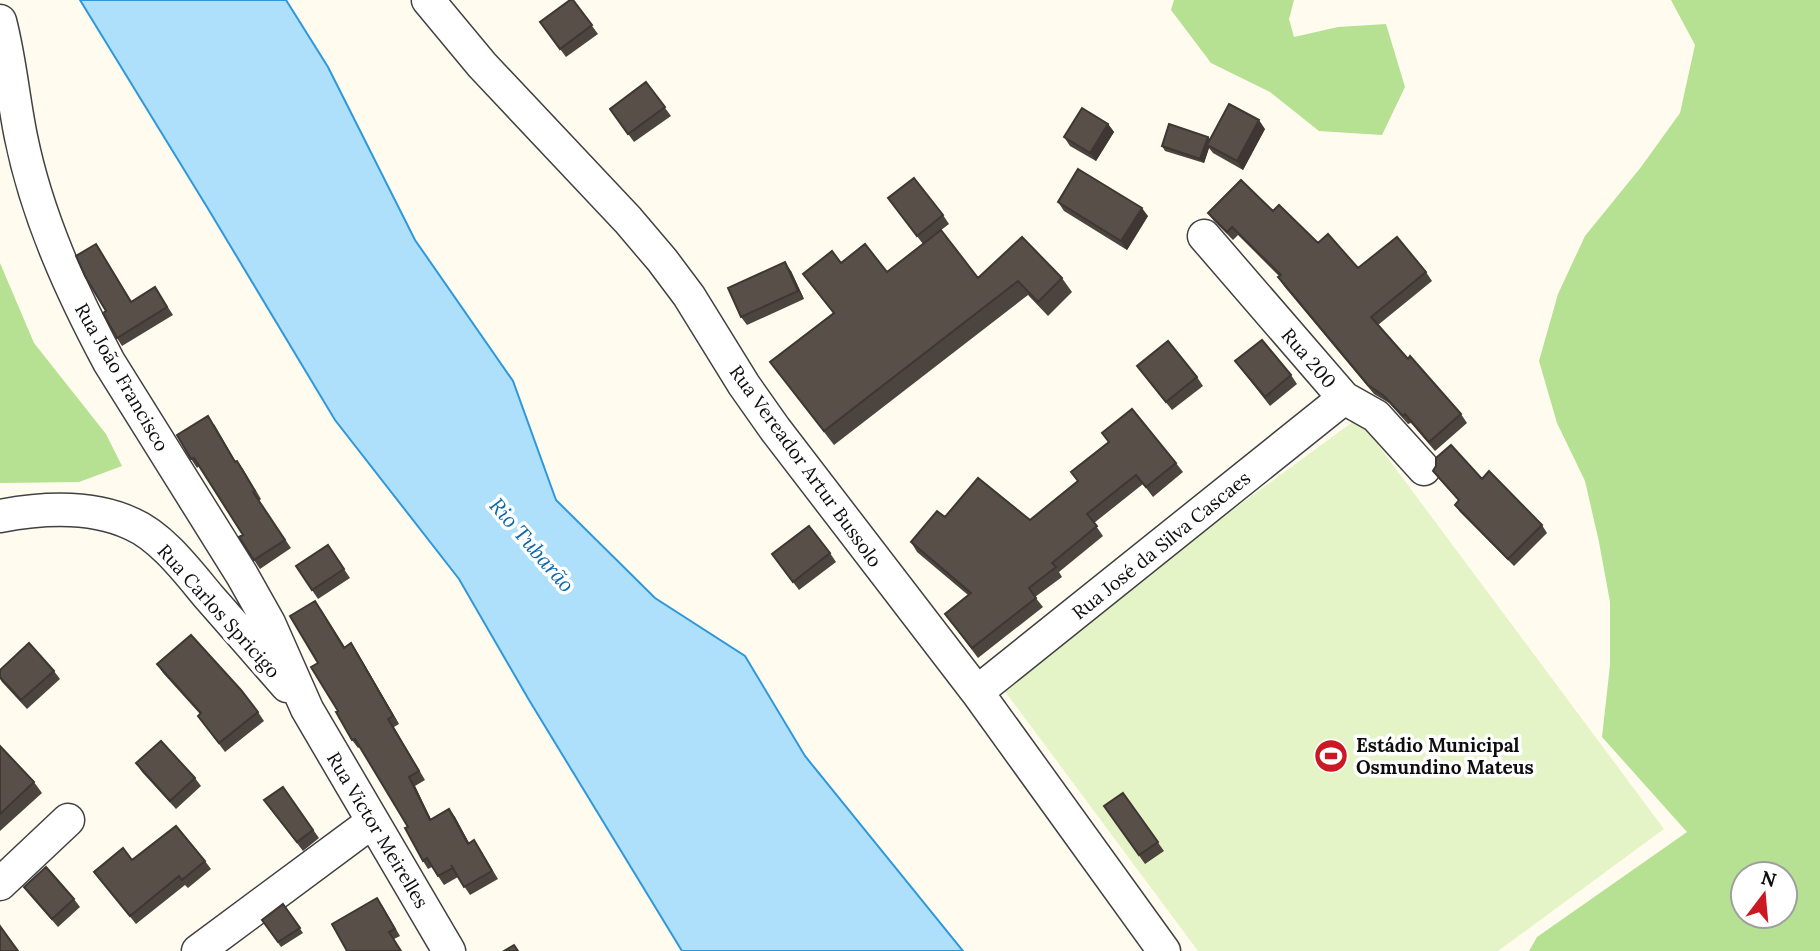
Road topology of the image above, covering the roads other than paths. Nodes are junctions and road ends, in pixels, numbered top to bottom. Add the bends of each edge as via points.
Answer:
1 (428, 0) edge
2 (0, 21) edge
3 (1204, 236) dead end
4 (1344, 398) junction
5 (1424, 469) dead end
6 (0, 516) edge
7 (977, 692) junction
8 (307, 709) junction
9 (68, 820) dead end
10 (372, 822) junction
11 (0, 884) edge
12 (198, 951) edge
13 (450, 951) edge
14 (1164, 951) edge

1 - 7 street, Rua Vereador Artur Bussolo via 662,260 775,429
2 - 8 street, Rua João Francisco via 21,138 69,282 109,362 269,623
3 - 4 street, Rua 200
4 - 5 street, Rua 200 via 1376,416
4 - 7 street, Rua José da Silva Cascaes
6 - 8 street, Rua Carlos Spricigo via 67,510 132,524 158,541 189,573
7 - 14 street, Rua Vereador Artur Bussolo
8 - 10 street, Rua Victor Meirelles
9 - 11 street
10 - 12 street
10 - 13 street, Rua Victor Meirelles

